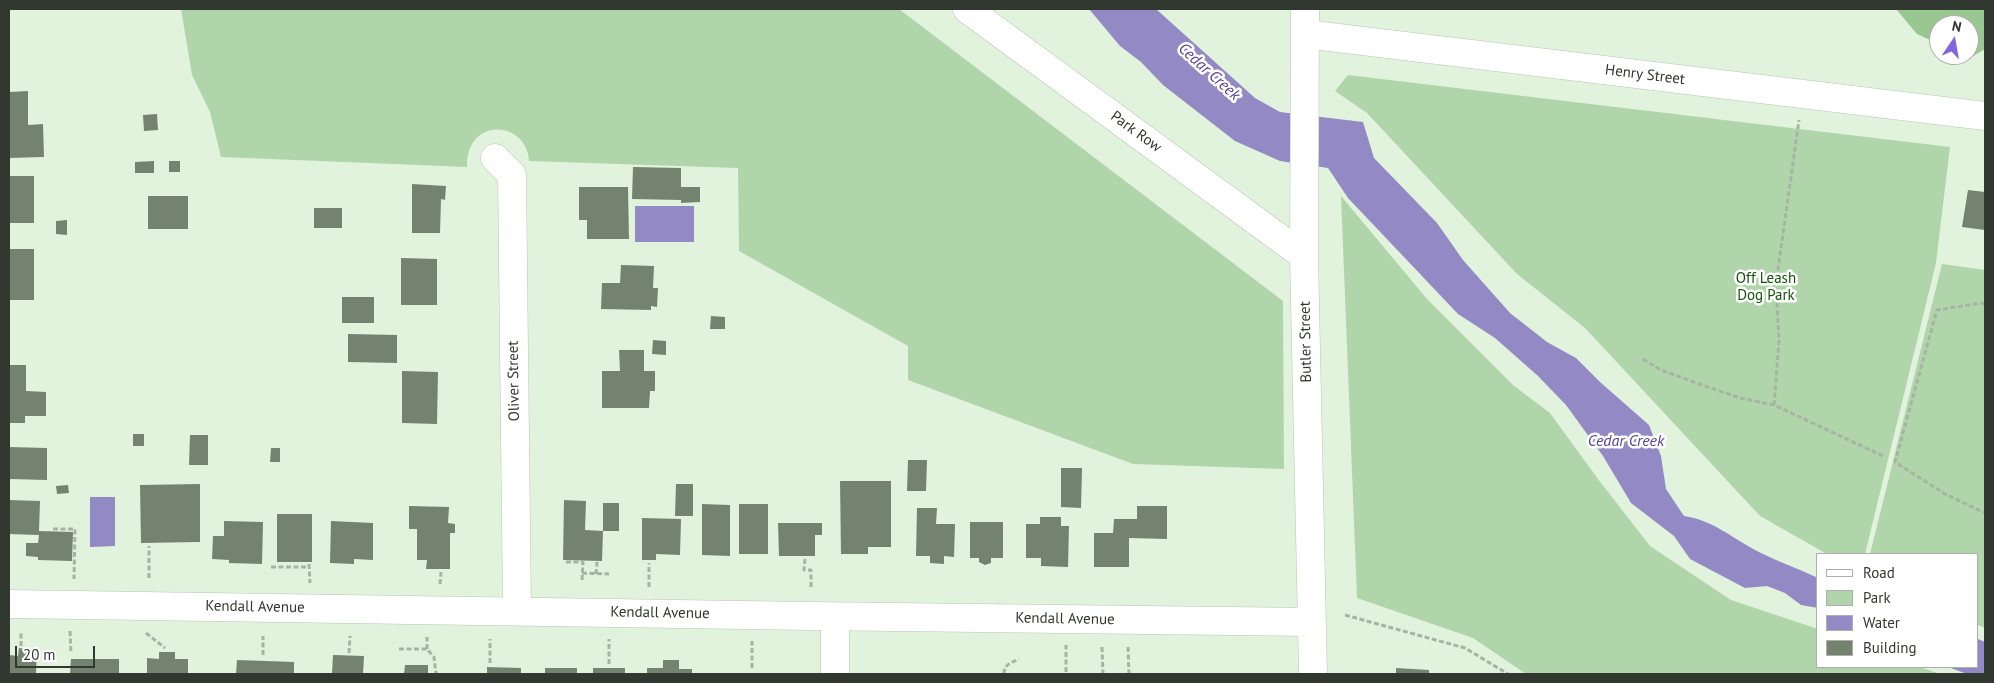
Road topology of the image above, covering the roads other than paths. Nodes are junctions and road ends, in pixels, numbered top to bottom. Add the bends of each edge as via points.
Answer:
1 (966, 9) edge
2 (1305, 21) edge
3 (1985, 116) edge
4 (495, 158) dead end
5 (1304, 256) junction
6 (516, 611) junction
7 (15, 613) edge
8 (823, 616) junction
9 (1312, 622) junction
10 (835, 674) edge
11 (1313, 674) edge

1 - 5 street, Park Row
2 - 3 street, Henry Street via 1802,94
2 - 5 street, Butler Street
4 - 6 street, Oliver Street via 512,175
5 - 9 street, Butler Street
6 - 7 street, Kendall Avenue
6 - 8 street, Kendall Avenue
8 - 9 street, Kendall Avenue
8 - 10 street
9 - 11 street, Butler Street

